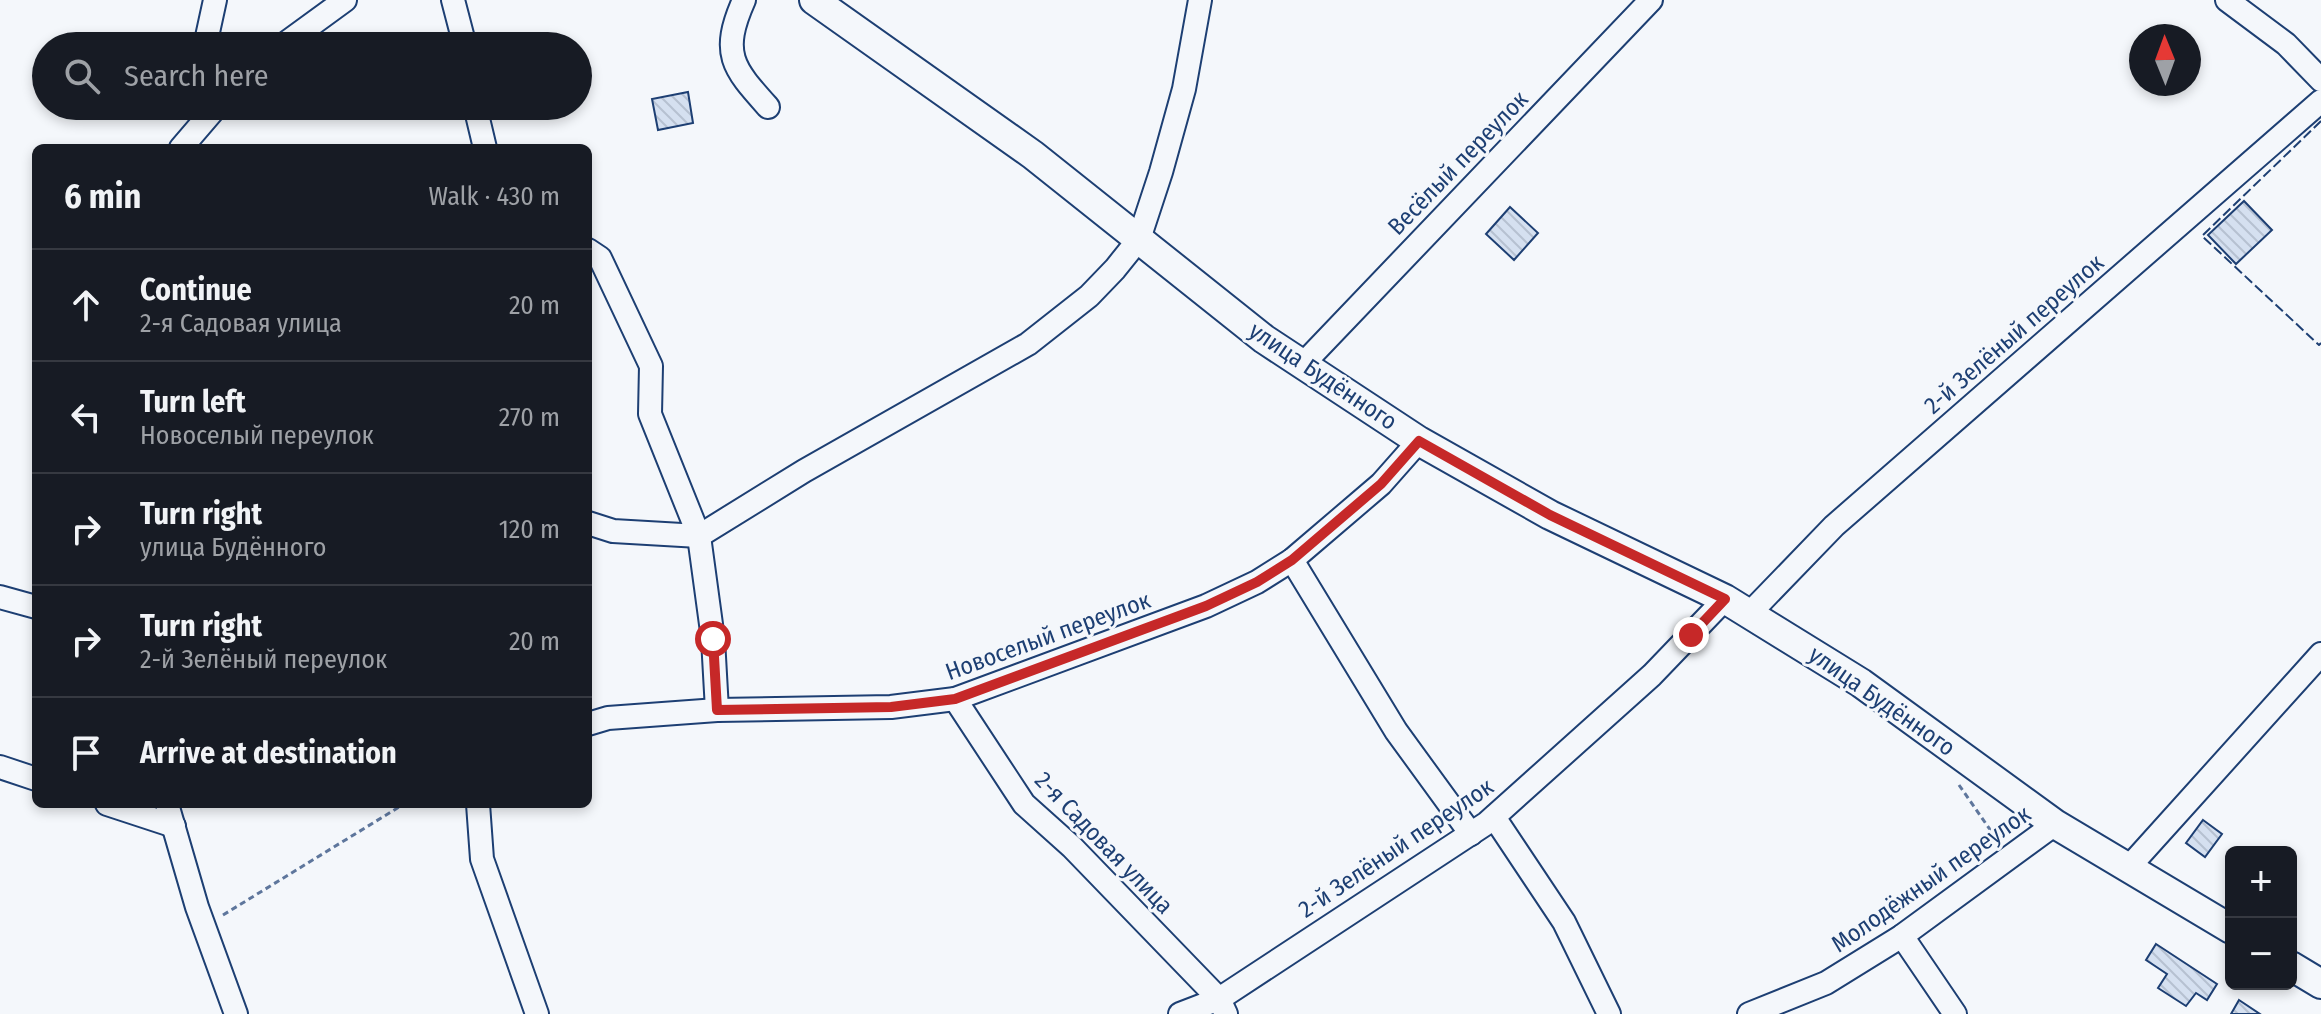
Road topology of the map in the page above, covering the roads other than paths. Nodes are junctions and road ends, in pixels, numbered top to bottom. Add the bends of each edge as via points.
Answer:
1 (215, 0) edge
2 (345, 0) edge
3 (453, 0) edge
4 (744, 0) edge
5 (1651, 0) edge
6 (2227, 0) edge
7 (822, 2) edge
8 (1197, 3) edge
9 (208, 32) edge
10 (301, 32) edge
11 (461, 32) edge
12 (2321, 80) edge
13 (2321, 101) edge
14 (768, 107) dead end
15 (188, 120) edge
16 (205, 120) edge
17 (478, 120) edge
18 (182, 144) edge
19 (184, 144) edge
20 (484, 144) edge
21 (1139, 239) junction
22 (592, 253) edge
23 (1304, 363) junction
24 (1419, 441) junction
25 (592, 524) edge
26 (699, 536) junction
27 (1292, 560) junction
28 (0, 597) edge
29 (32, 606) edge
30 (1737, 607) junction
31 (2321, 654) edge
32 (955, 699) junction
33 (717, 710) junction
34 (592, 723) edge
35 (0, 767) edge
36 (32, 778) edge
37 (119, 808) edge
38 (168, 808) edge
39 (478, 808) edge
40 (1494, 817) junction
41 (2055, 824) junction
42 (174, 826) junction
43 (1471, 834) junction
44 (2129, 867) junction
45 (2225, 925) edge
46 (1902, 936) junction
47 (2297, 970) edge
48 (2321, 984) edge
49 (1222, 1006) edge
50 (236, 1014) edge
51 (537, 1014) edge
52 (1180, 1014) edge
53 (1609, 1014) edge
54 (1749, 1014) edge
55 (1955, 1014) edge

1 - 9 street
2 - 10 street
3 - 11 street
4 - 14 street via 732,38 737,71
5 - 23 street, Весёлый переулок
6 - 12 street via 2286,44
7 - 21 main road, улица Будённого
8 - 21 street via 1184,89
13 - 30 street, 2-й Зелёный переулок
15 - 18 street
16 - 19 street
17 - 20 street
21 - 23 main road, улица Будённого via 1264,339
21 - 26 street via 1089,296 1028,344
22 - 26 street via 600,258 651,366 650,414
23 - 24 main road, улица Будённого
24 - 27 street, Новоселый переулок via 1381,484
24 - 30 main road, улица Будённого via 1550,515
25 - 26 street via 613,531
26 - 33 street
27 - 32 street, Новоселый переулок via 1206,606
27 - 43 street via 1396,731
28 - 29 street
30 - 40 street, 2-й Зелёный переулок via 1652,675
30 - 41 main road, улица Будённого via 1861,683
31 - 44 street
32 - 33 street, Новоселый переулок via 891,707
32 - 49 street, 2-я Садовая улица via 1024,804 1072,847
33 - 34 street, Новоселый переулок
35 - 36 street
37 - 42 street
38 - 42 street
39 - 51 street via 482,859
40 - 43 street, 2-й Зелёный переулок
40 - 53 street via 1564,922
41 - 44 main road, улица Будённого
41 - 46 street, Молодёжный переулок
42 - 50 street
43 - 49 street, 2-й Зелёный переулок
44 - 45 main road, улица Будённого
46 - 54 street, Молодёжный переулок via 1826,983
46 - 55 street
47 - 48 main road
49 - 52 street, 2-й Зелёный переулок

